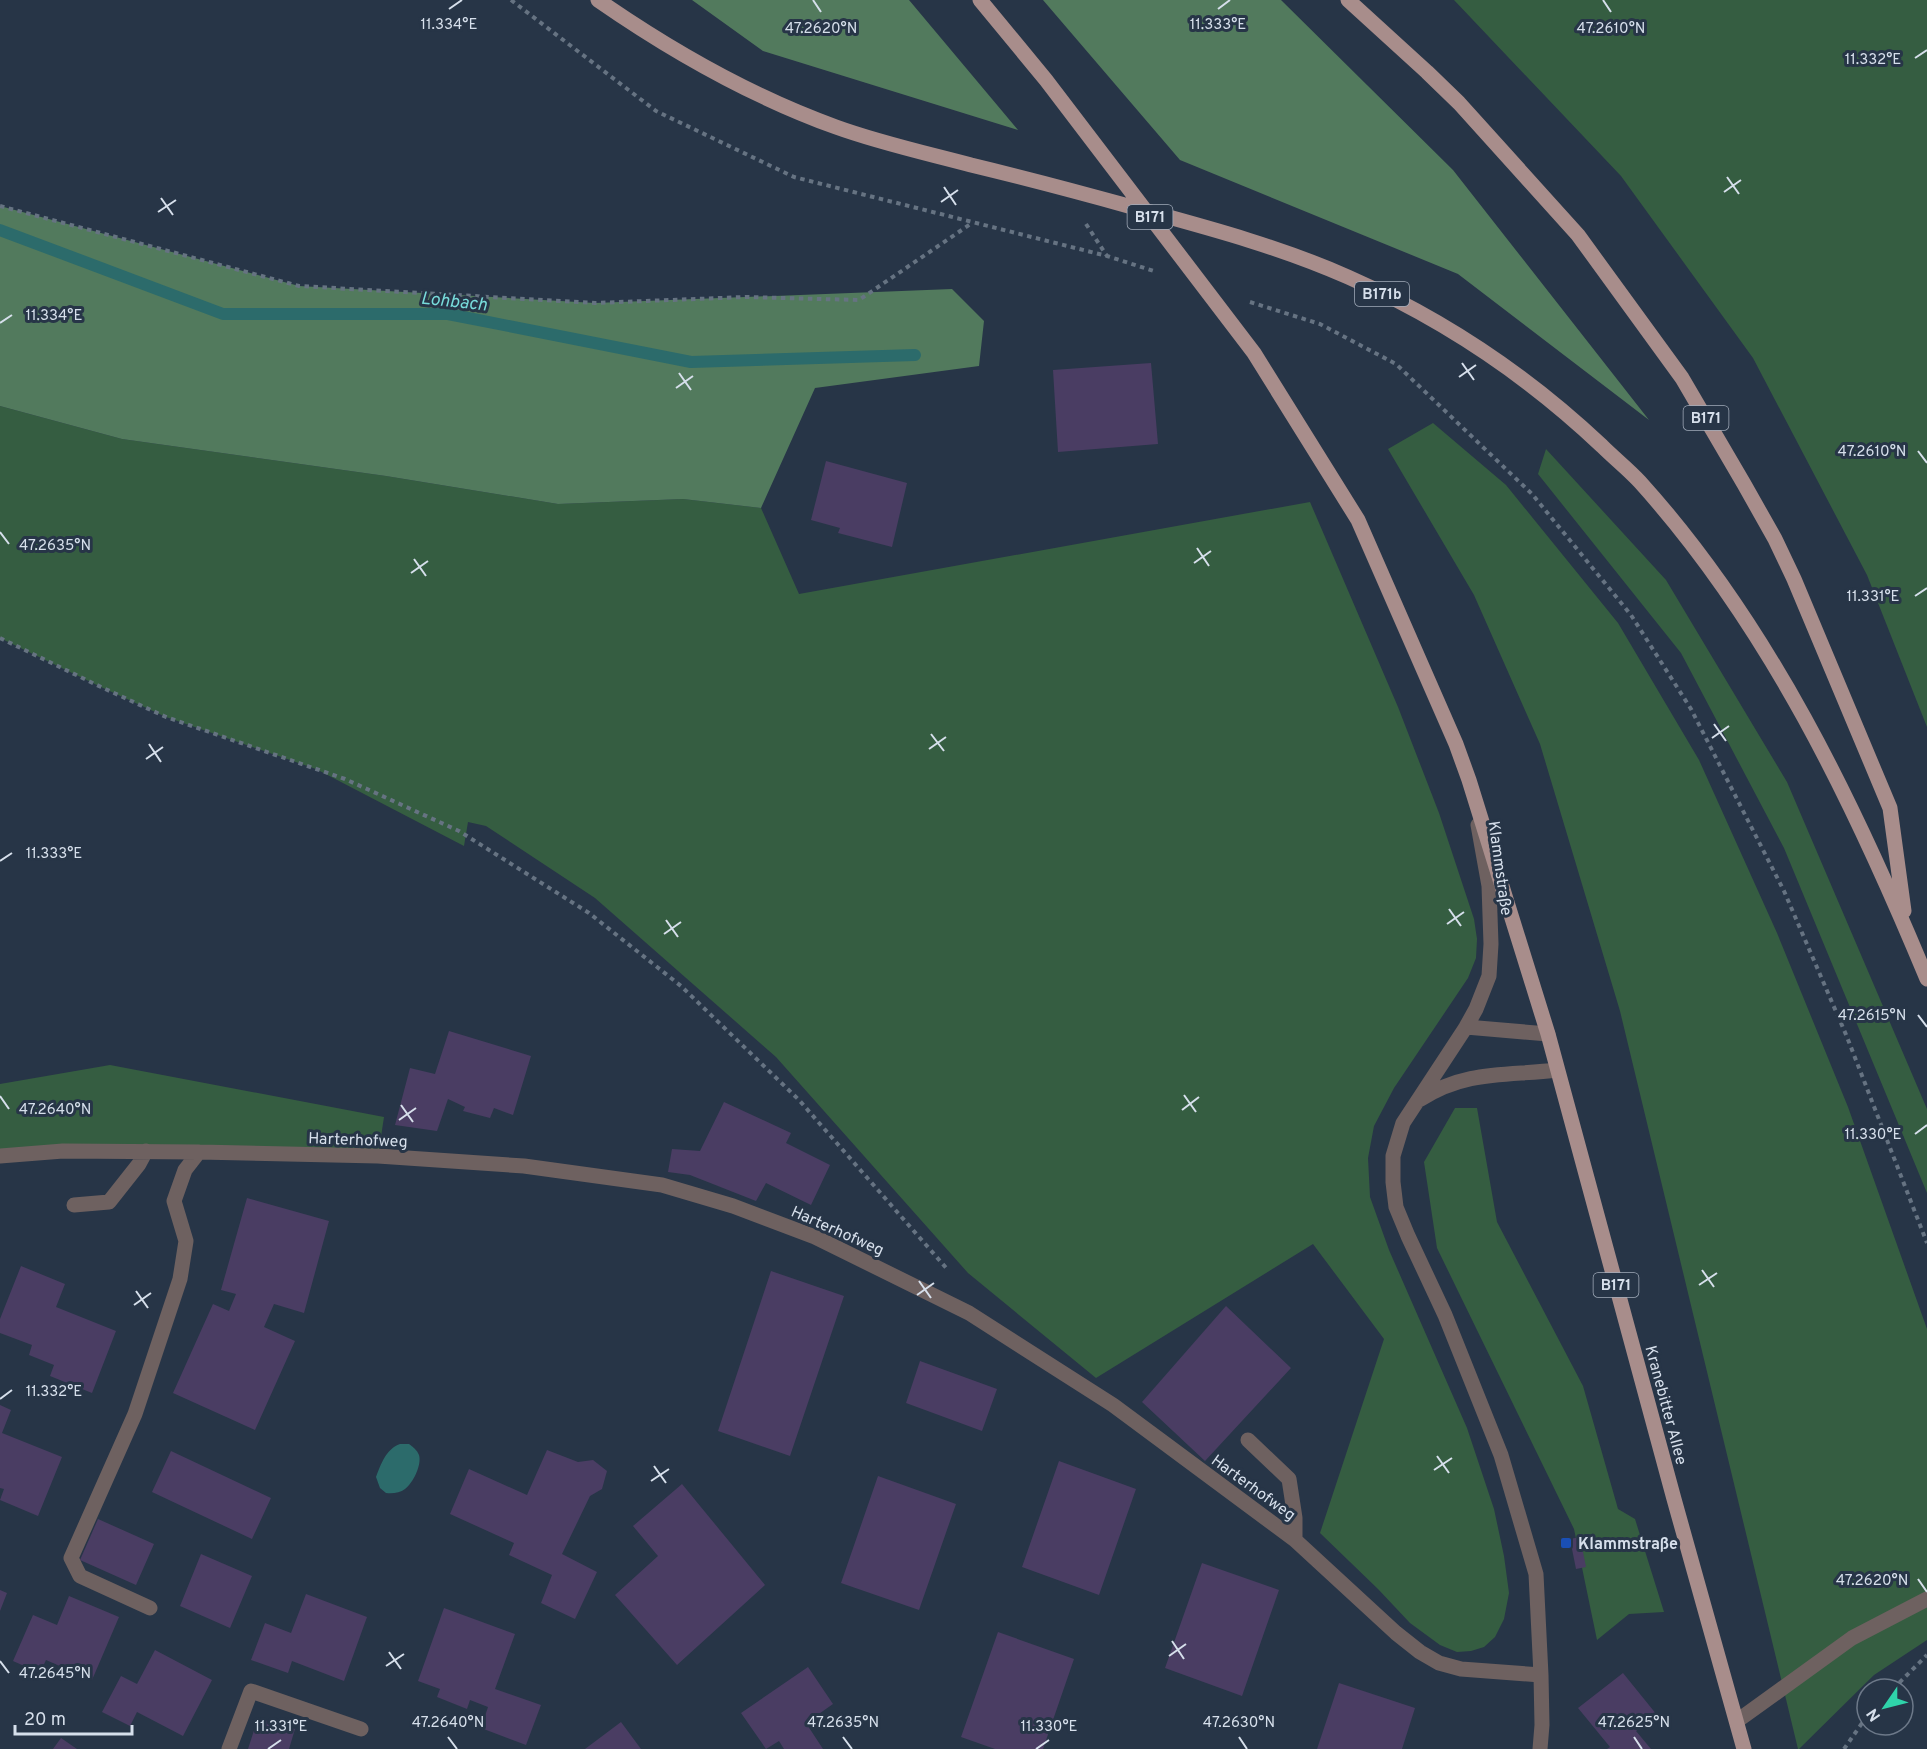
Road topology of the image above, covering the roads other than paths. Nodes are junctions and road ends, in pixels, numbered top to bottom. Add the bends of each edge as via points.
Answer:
1 (598, 0) edge
2 (980, 0) edge
3 (1348, 0) edge
4 (1469, 780) junction
5 (1906, 929) junction
6 (1927, 979) edge
7 (1466, 1027) junction
8 (1548, 1034) junction
9 (1557, 1070) junction
10 (1416, 1103) junction
11 (146, 1151) junction
12 (199, 1152) junction
13 (0, 1156) edge
14 (74, 1205) dead end
15 (1248, 1440) dead end
16 (1295, 1540) junction
17 (1927, 1599) edge
18 (150, 1608) dead end
19 (1541, 1675) junction
20 (1737, 1721) junction
21 (361, 1729) dead end
22 (229, 1749) edge
23 (1540, 1749) edge
24 (1744, 1749) edge

1 - 5 main road, B171b via 679,54 722,77 834,126 1239,237 1349,277 1477,347 1541,392 1637,479 1724,586 1795,703 1858,822
2 - 4 main road, B171 via 1046,80 1254,353 1358,520
3 - 5 main road, B171 via 1459,103 1578,235 1682,378 1708,421 1794,579 1890,808
4 - 7 street, Klammstraße via 1489,886 1491,944 1489,976
4 - 8 main road, B171
5 - 6 main road, B171b
7 - 8 street
7 - 10 street, Klammstraße
8 - 9 main road, B171
9 - 10 street via 1455,1082
9 - 20 main road, Kranebitter Allee / B171
10 - 19 street, Klammstraße via 1403,1123 1393,1156 1396,1207 1445,1315 1501,1455 1536,1574
11 - 12 street, Harterhofweg
11 - 13 street, Harterhofweg
11 - 14 street via 109,1202
12 - 16 street, Harterhofweg via 378,1156 524,1166 662,1185 733,1206 815,1237 969,1313 1113,1405
12 - 18 street via 185,1170 174,1201 186,1240 180,1279 135,1414 71,1558 80,1576
15 - 16 street via 1289,1479
16 - 19 street, Harterhofweg via 1396,1633 1439,1663 1461,1669
17 - 20 street via 1852,1638
19 - 23 street, Klammstraße
20 - 24 main road, Kranebitter Allee / B171
21 - 22 street via 251,1691

